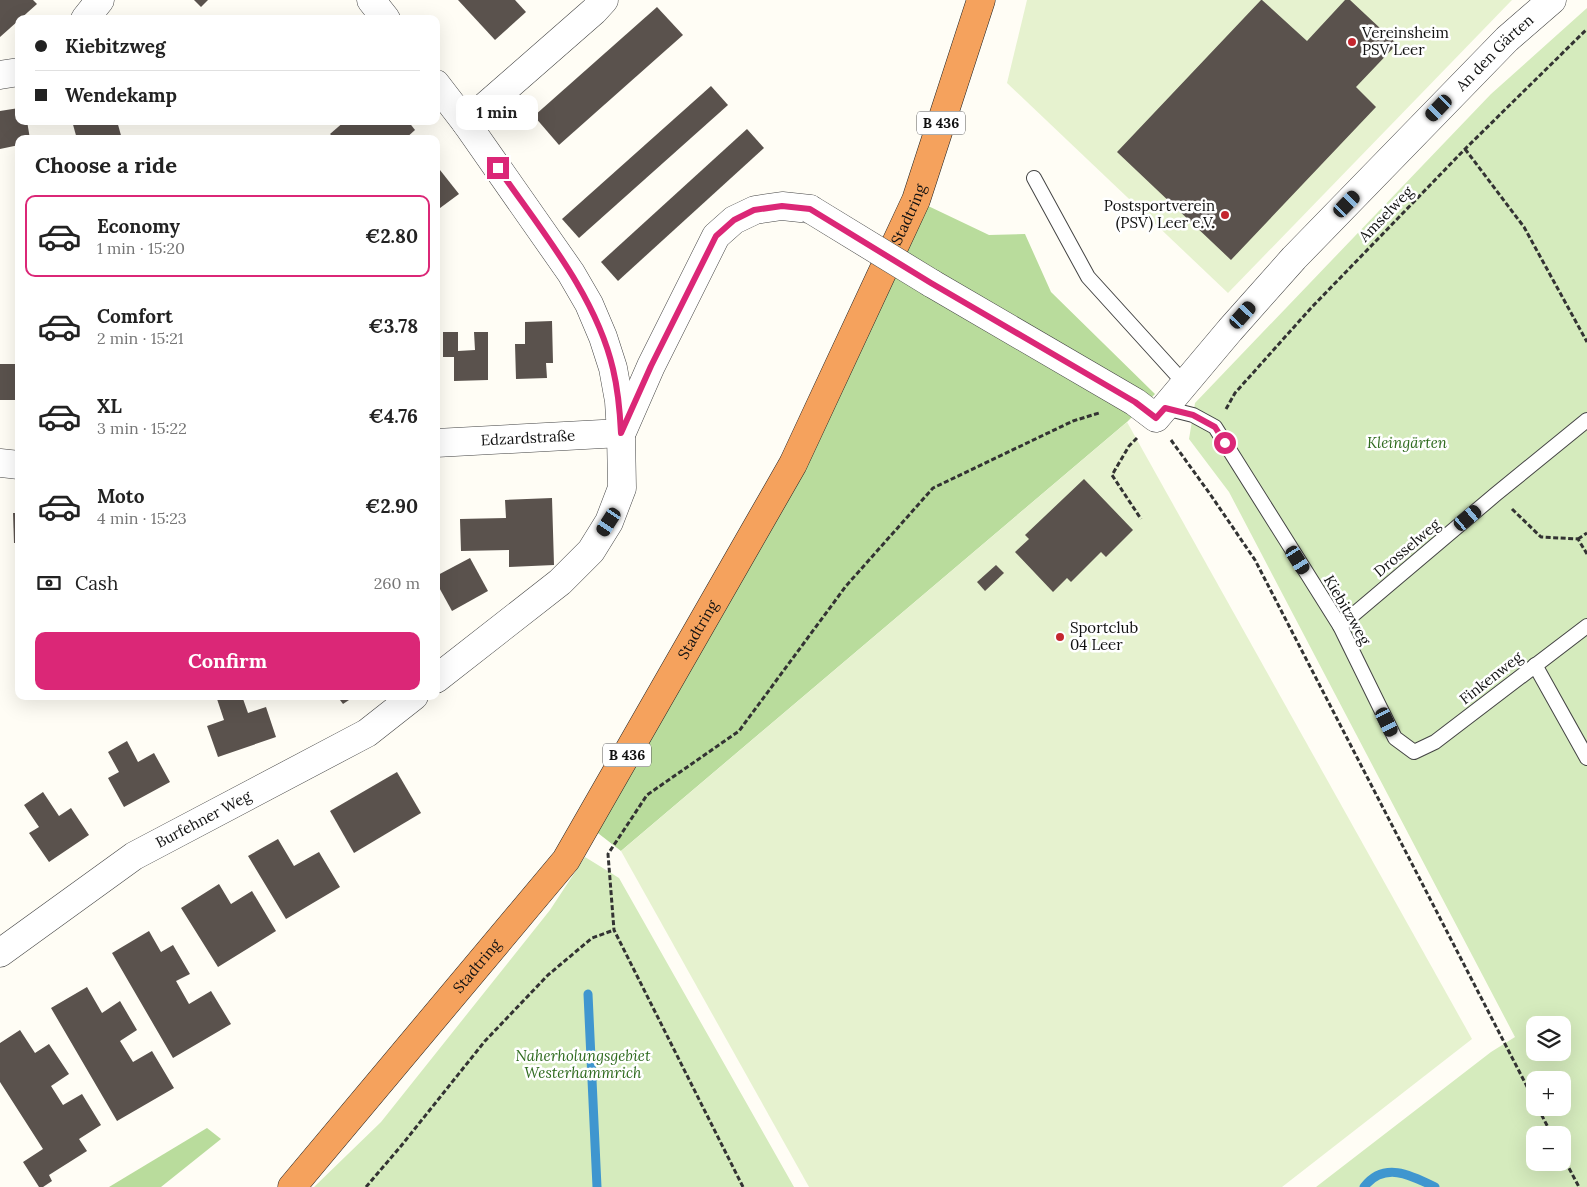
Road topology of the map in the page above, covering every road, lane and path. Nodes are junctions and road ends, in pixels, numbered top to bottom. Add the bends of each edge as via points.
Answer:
1 (100, 0) edge
2 (371, 0) edge
3 (604, 0) edge
4 (981, 0) edge
5 (1552, 0) edge
6 (88, 15) edge
7 (383, 15) edge
8 (1587, 29) edge
9 (15, 73) edge
10 (0, 76) edge
11 (440, 89) edge
12 (466, 122) junction
13 (1464, 149) junction
14 (1034, 178) dead end
15 (1587, 342) edge
16 (1185, 384) junction
17 (1152, 409) junction
18 (1587, 420) edge
19 (1215, 427) junction
20 (621, 433) junction
21 (440, 443) edge
22 (0, 463) edge
23 (15, 464) edge
24 (1496, 494) junction
25 (1141, 519) dead end
26 (1587, 533) edge
27 (1578, 539) junction
28 (1587, 554) edge
29 (1340, 626) junction
30 (1587, 626) edge
31 (1535, 665) junction
32 (440, 676) edge
33 (409, 700) edge
34 (1414, 752) joint
35 (1587, 758) edge
36 (614, 930) junction
37 (0, 953) edge
38 (1526, 1085) edge
39 (1570, 1171) edge
40 (292, 1187) edge
41 (366, 1187) edge
42 (743, 1187) edge
43 (1579, 1187) edge

1 - 6 street
2 - 7 street
3 - 12 street
4 - 40 highway, Stadtring / B 436 via 916,200 793,464 566,860
5 - 16 street, An den Gärten via 1507,39 1294,258
8 - 13 path, Amselweg
9 - 10 street
11 - 12 street
12 - 20 street via 589,304 613,368
13 - 15 path via 1524,227
13 - 19 path, Amselweg via 1311,308 1235,393
14 - 16 lane via 1088,277
16 - 17 street, An den Gärten
17 - 19 lane, Kiebitzweg via 1193,415
17 - 20 street, bridge via 931,283 810,209 782,206 754,210 734,220 716,236
17 - 25 path via 1112,474
17 - 36 path via 1072,421 933,488 846,586 739,731 647,795 608,854
17 - 38 path via 1255,560
18 - 24 lane, Drosselweg
19 - 29 lane, Kiebitzweg
20 - 21 street, Edzardstraße
20 - 32 street via 622,488 609,522 591,551 560,582
22 - 23 street
24 - 27 path via 1541,537
24 - 29 lane, Drosselweg
26 - 27 path
27 - 28 path
29 - 34 lane, Kiebitzweg via 1395,738
30 - 31 lane, Finkenweg
31 - 34 lane, Finkenweg via 1436,742
31 - 35 lane
33 - 37 street, Burfehner Weg via 367,733 134,856
36 - 41 path via 592,938 548,975 485,1041
36 - 42 path
39 - 43 path

